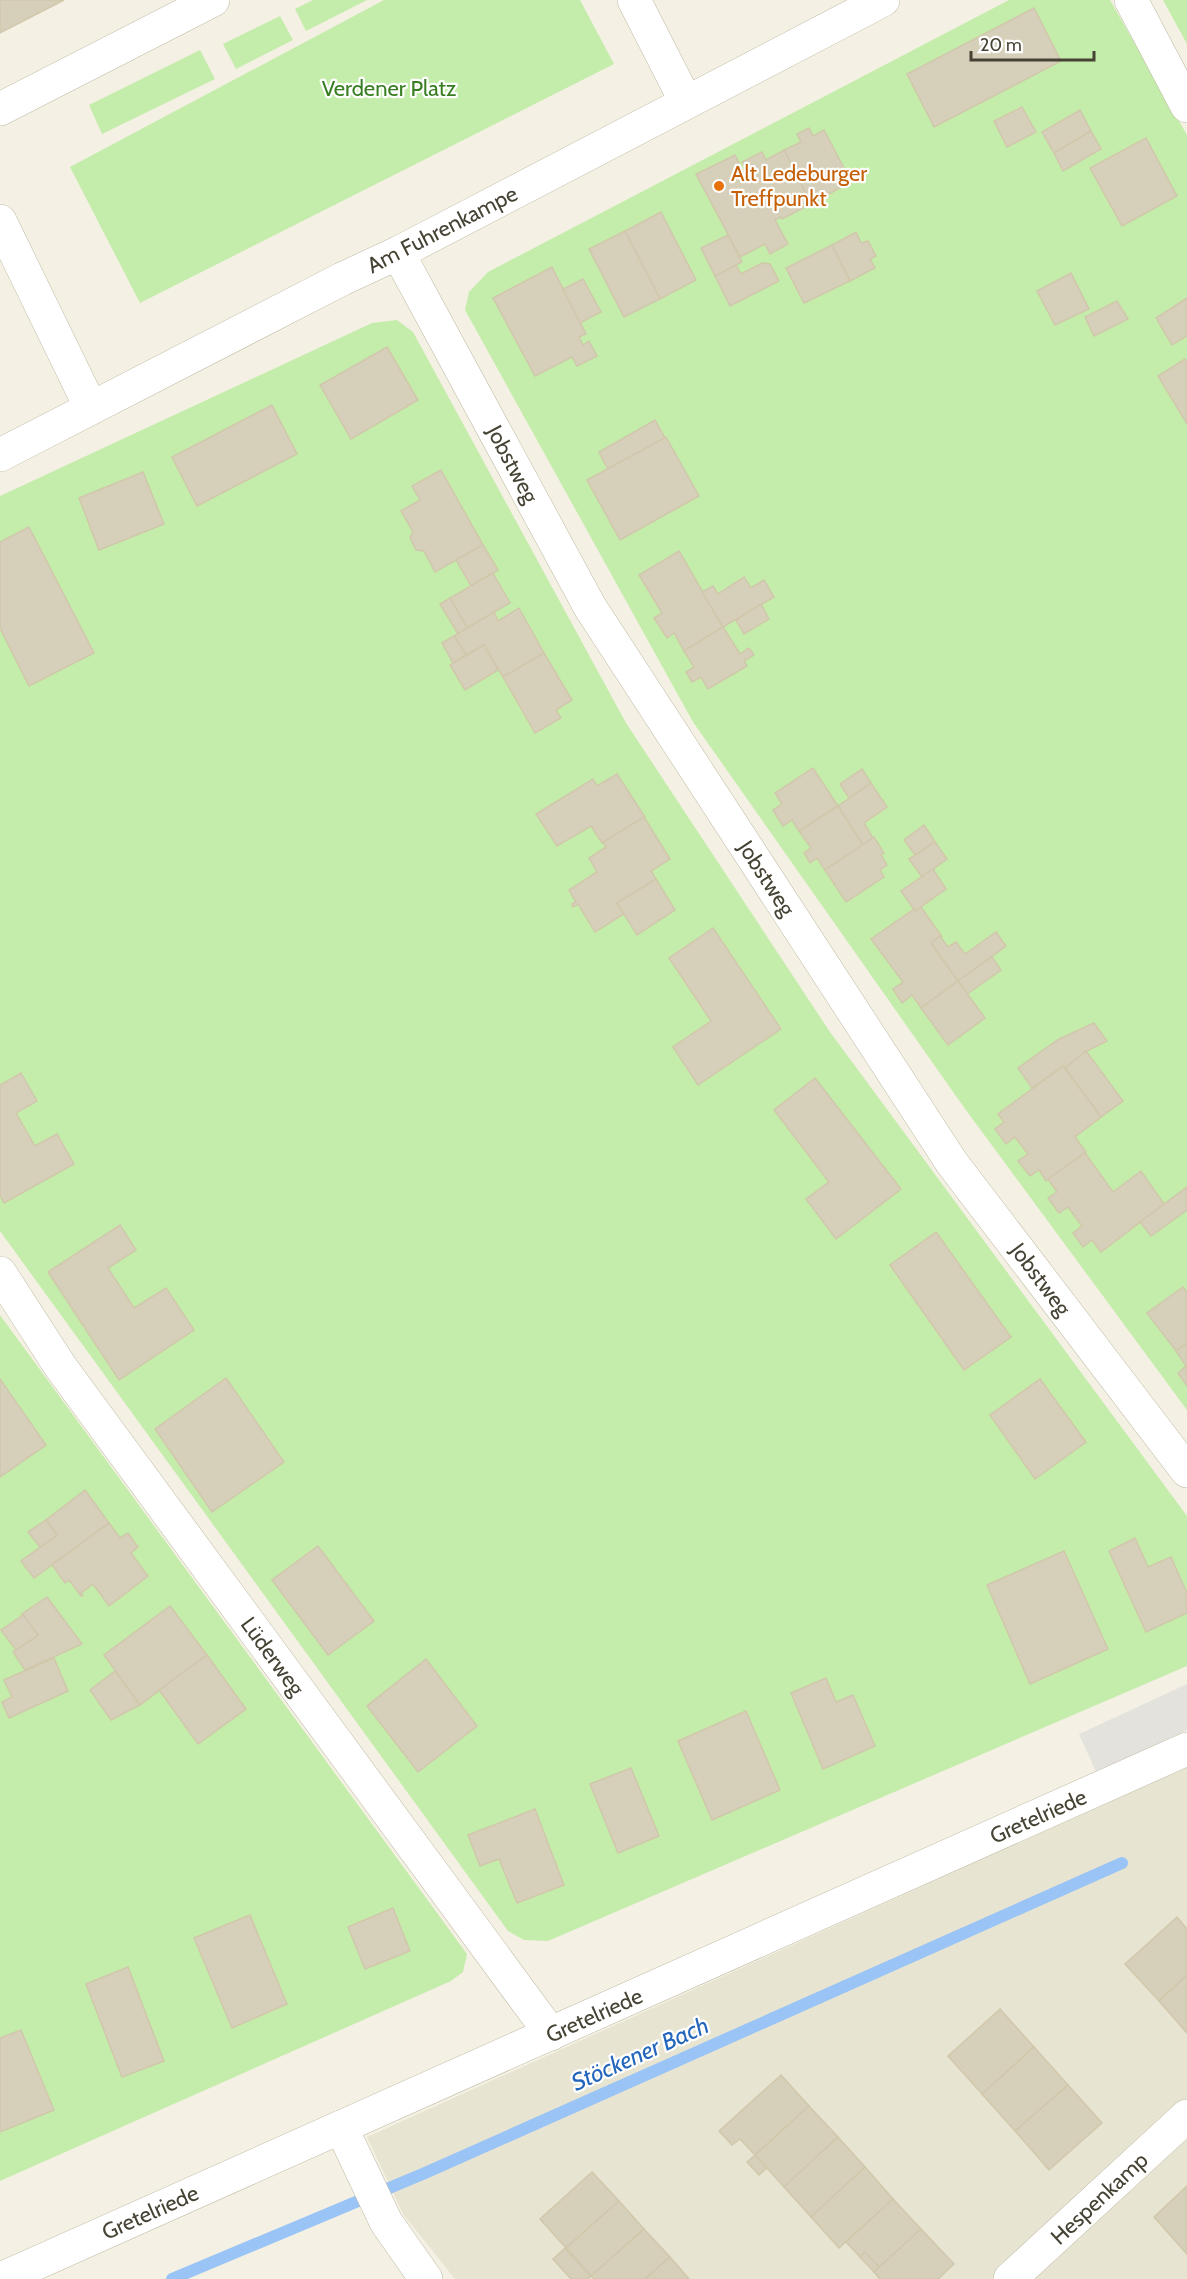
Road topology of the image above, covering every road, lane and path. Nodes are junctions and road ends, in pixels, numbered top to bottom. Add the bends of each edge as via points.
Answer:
1 (213, 0) edge
2 (634, 0) edge
3 (883, 0) edge
4 (1131, 0) edge
5 (686, 102) junction
6 (1187, 106) edge
7 (0, 109) edge
8 (0, 221) edge
9 (399, 253) junction
10 (91, 408) junction
11 (0, 455) edge
12 (0, 1273) edge
13 (1187, 1471) edge
14 (1187, 1749) edge
15 (550, 2034) junction
16 (1187, 2116) edge
17 (347, 2139) junction
18 (1, 2279) edge
19 (426, 2279) edge
20 (1010, 2279) edge

1 - 7 street
2 - 5 street
3 - 5 street, Am Fuhrenkampe
4 - 6 street
5 - 9 street, Am Fuhrenkampe
8 - 10 street
9 - 10 street, Am Fuhrenkampe
9 - 13 street, Jobstweg via 590,607 952,1163
10 - 11 street, Am Fuhrenkampe
12 - 15 street, Lüderweg via 60,1366
14 - 15 street, Gretelriede
15 - 17 street, Gretelriede
16 - 20 street, Hespenkamp
17 - 18 street, Gretelriede
17 - 19 street via 386,2222

